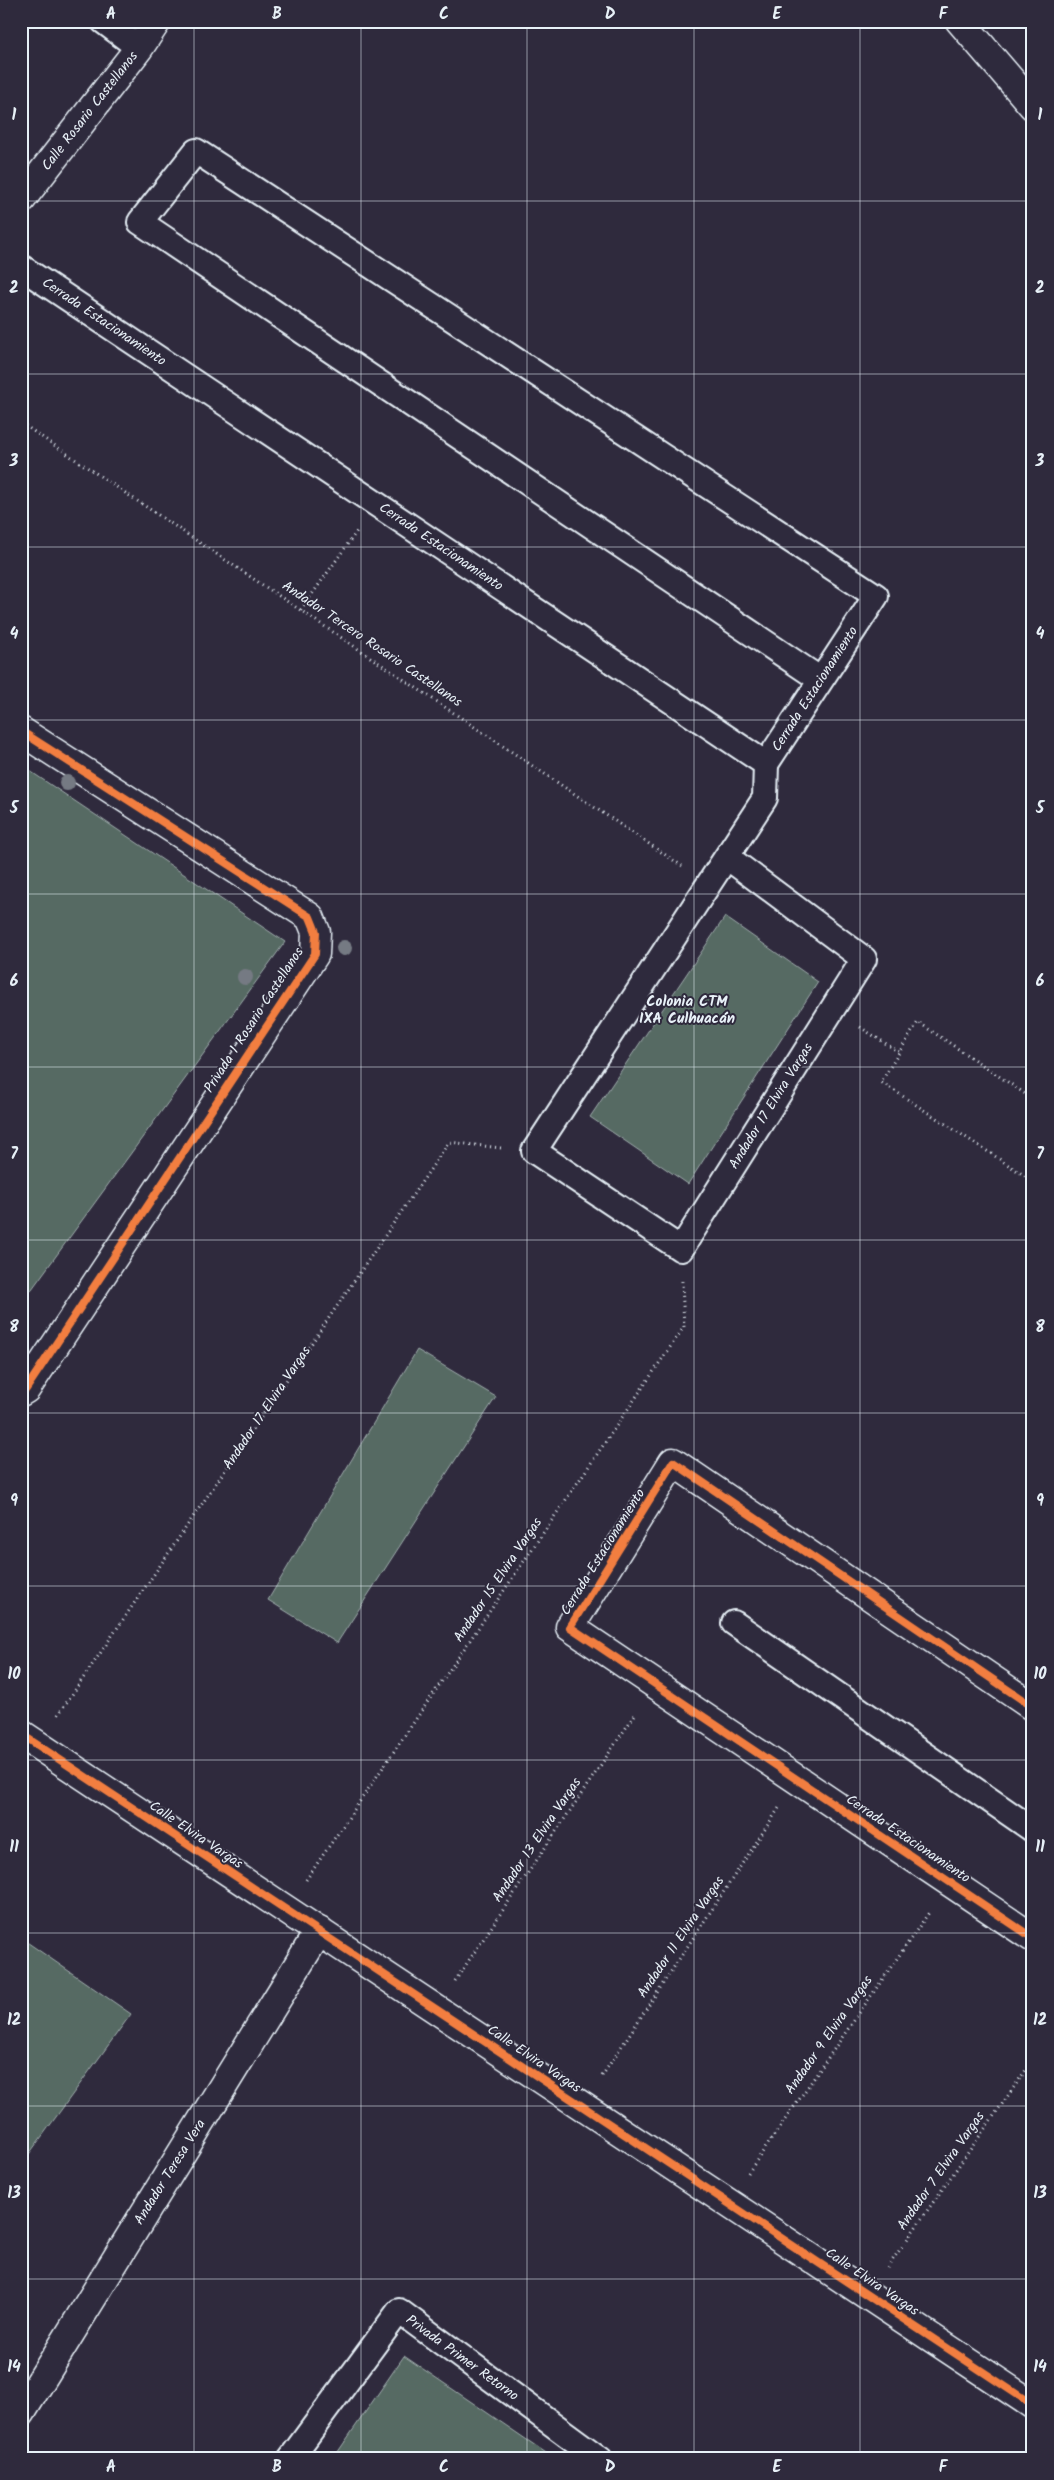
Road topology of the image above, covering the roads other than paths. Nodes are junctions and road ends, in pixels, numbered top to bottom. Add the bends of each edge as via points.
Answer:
1 (103, 21) edge
2 (157, 21) edge
3 (960, 21) edge
4 (139, 48) junction
5 (1033, 106) edge
6 (21, 200) edge
7 (21, 267) edge
8 (821, 680) junction
9 (21, 731) edge
10 (766, 764) junction
11 (727, 856) junction
12 (21, 1392) edge
13 (734, 1623) dead end
14 (1033, 1707) edge
15 (29, 1739) edge
16 (1033, 1830) edge
17 (319, 1931) junction
18 (1033, 1938) edge
19 (1033, 2404) edge
20 (21, 2413) edge
21 (290, 2459) edge
22 (600, 2459) edge

1 - 4 lane
2 - 4 street, Calle Rosario Castellanos
3 - 5 street
4 - 6 street, Calle Rosario Castellanos
7 - 10 lane, Cerrada Estacionamiento
8 - 8 lane, Cerrada Estacionamiento via 876,596 196,151 140,222
8 - 10 lane, Cerrada Estacionamiento
9 - 12 street, Privada 1 Rosario Castellanos via 310,917 316,932 315,954
10 - 11 lane via 765,798
11 - 11 lane, Andador 17 Elvira Vargas via 864,959 680,1249 534,1152
13 - 16 lane
14 - 18 street, Cerrada Estacionamiento via 673,1462 570,1627
15 - 17 street, Calle Elvira Vargas
17 - 19 street, Calle Elvira Vargas
17 - 20 street, Andador Teresa Vera
21 - 22 lane, Privada Primer Retorno via 399,2311

